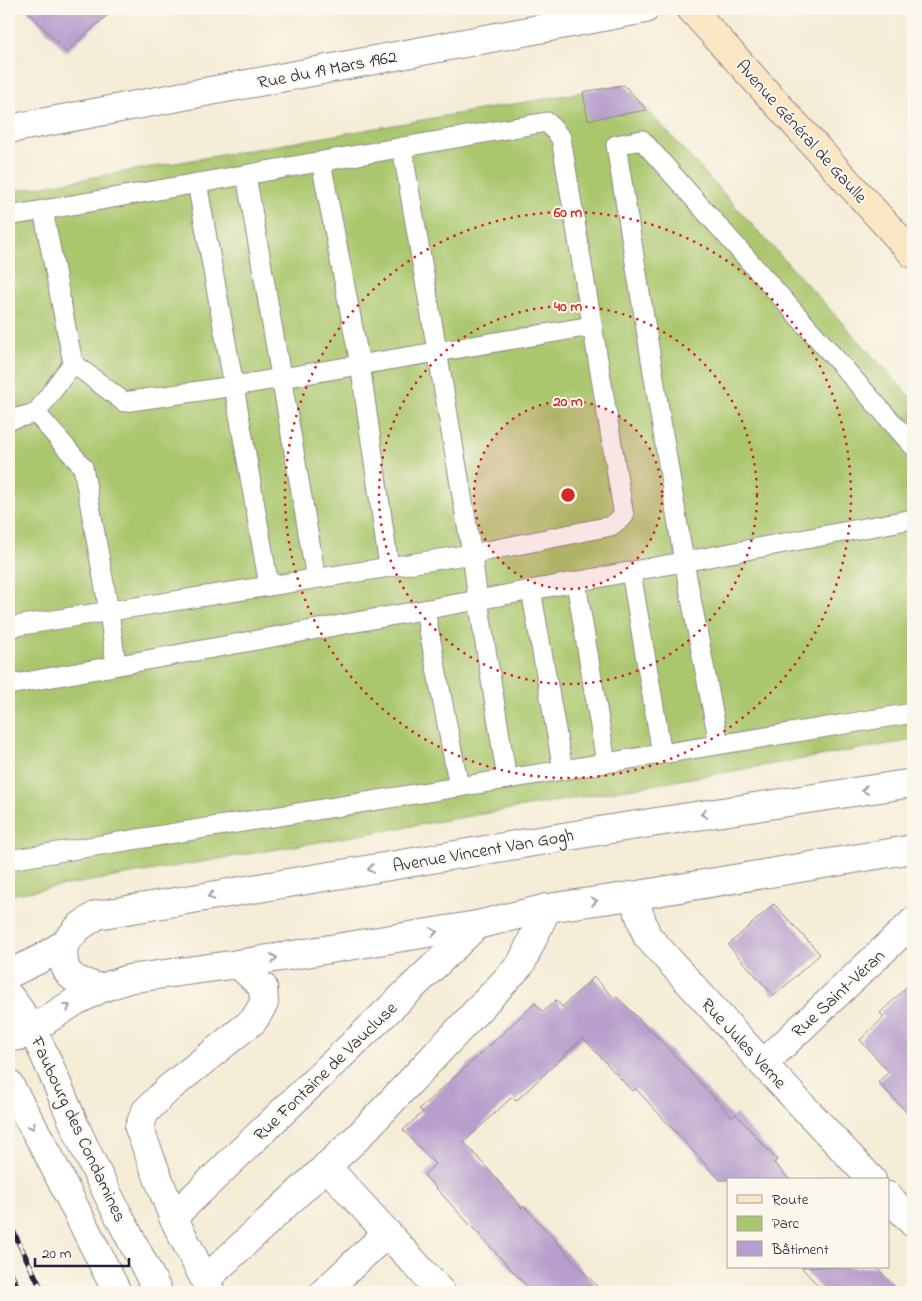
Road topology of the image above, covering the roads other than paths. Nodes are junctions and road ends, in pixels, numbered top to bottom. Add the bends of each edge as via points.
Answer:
1 (645, 9) edge
2 (691, 9) edge
3 (9, 129) edge
4 (402, 147) junction
5 (321, 162) junction
6 (246, 175) junction
7 (197, 183) junction
8 (42, 210) junction
9 (9, 216) edge
10 (913, 254) edge
11 (592, 326) junction
12 (437, 352) junction
13 (73, 363) junction
14 (360, 364) junction
15 (281, 378) junction
16 (234, 386) junction
17 (36, 413) junction
18 (9, 420) edge
19 (913, 446) edge
20 (913, 519) edge
21 (472, 554) junction
22 (684, 562) junction
23 (389, 567) junction
24 (631, 572) junction
25 (316, 578) junction
26 (576, 582) junction
27 (269, 586) junction
28 (531, 590) junction
29 (478, 600) junction
30 (425, 610) junction
31 (109, 611) junction
32 (9, 627) edge
33 (116, 666) junction
34 (9, 685) edge
35 (913, 713) edge
36 (719, 744) junction
37 (662, 754) junction
38 (606, 763) junction
39 (563, 770) junction
40 (508, 779) junction
41 (913, 783) edge
42 (459, 786) junction
43 (913, 850) edge
44 (9, 860) edge
45 (632, 896) junction
46 (547, 908) junction
47 (913, 922) edge
48 (477, 925) junction
49 (64, 944) junction
50 (238, 964) junction
51 (9, 974) edge
52 (102, 988) junction
53 (9, 996) edge
54 (20, 1034) edge
55 (763, 1064) junction
56 (9, 1084) edge
57 (326, 1166) junction
58 (870, 1178) edge
59 (890, 1198) edge
60 (173, 1216) junction
61 (913, 1223) edge
62 (387, 1233) junction
63 (208, 1286) edge
64 (117, 1292) edge
65 (158, 1292) edge
66 (324, 1292) edge
67 (441, 1292) edge

1 - 3 street, Rue du 19 Mars 1962
2 - 10 street, Avenue Général de Gaulle
4 - 5 lane
4 - 11 lane via 547,122 561,138
4 - 12 lane
5 - 6 lane
5 - 14 lane
6 - 7 lane
6 - 15 lane
7 - 8 lane
7 - 16 lane
8 - 9 lane
8 - 13 lane
11 - 12 lane
11 - 21 lane via 624,516 611,526
12 - 14 lane
12 - 21 lane
13 - 16 lane via 124,402
13 - 17 lane
14 - 15 lane
14 - 23 lane
15 - 16 lane
15 - 25 lane
16 - 27 lane
17 - 18 lane
17 - 31 lane via 83,467
19 - 22 lane via 642,140 616,145
20 - 22 lane
21 - 23 lane
21 - 29 lane
22 - 24 lane
22 - 36 lane
23 - 25 lane
24 - 26 lane
24 - 37 lane
25 - 27 lane
26 - 28 lane
26 - 38 lane
27 - 31 lane
28 - 29 lane
28 - 39 lane
29 - 30 lane
29 - 40 lane
30 - 33 lane
30 - 42 lane
31 - 32 lane
31 - 33 lane
33 - 34 lane
35 - 36 lane
36 - 37 lane
37 - 38 lane
38 - 39 lane
39 - 40 lane
40 - 42 lane
41 -> 49 street, Avenue Vincent Van Gogh via 611,829 97,915 79,926
42 - 44 lane
43 - 45 street
46 -> 45 street
45 - 55 street, Rue Jules Verne via 647,936
46 - 48 street
46 - 57 street via 522,964 358,1137
47 - 55 street, Rue Saint-Véran
50 -> 48 street
48 - 60 street, Rue Fontaine de Vaucluse
49 - 51 street, Avenue Vincent Van Gogh
49 - 52 street via 64,965 72,978
50 - 52 street via 128,978
50 - 60 street via 263,987 264,1003 254,1020 168,1089 145,1112 139,1128
54 -> 52 street
53 - 54 street, Faubourg des Condamines via 14,1002
54 - 65 street, Faubourg des Condamines via 51,1070 79,1136
55 - 58 street, Rue Jules Verne
56 -> 64 street
57 - 62 street
57 - 63 street
59 - 61 street
60 - 63 street
62 - 66 street
62 - 67 street

